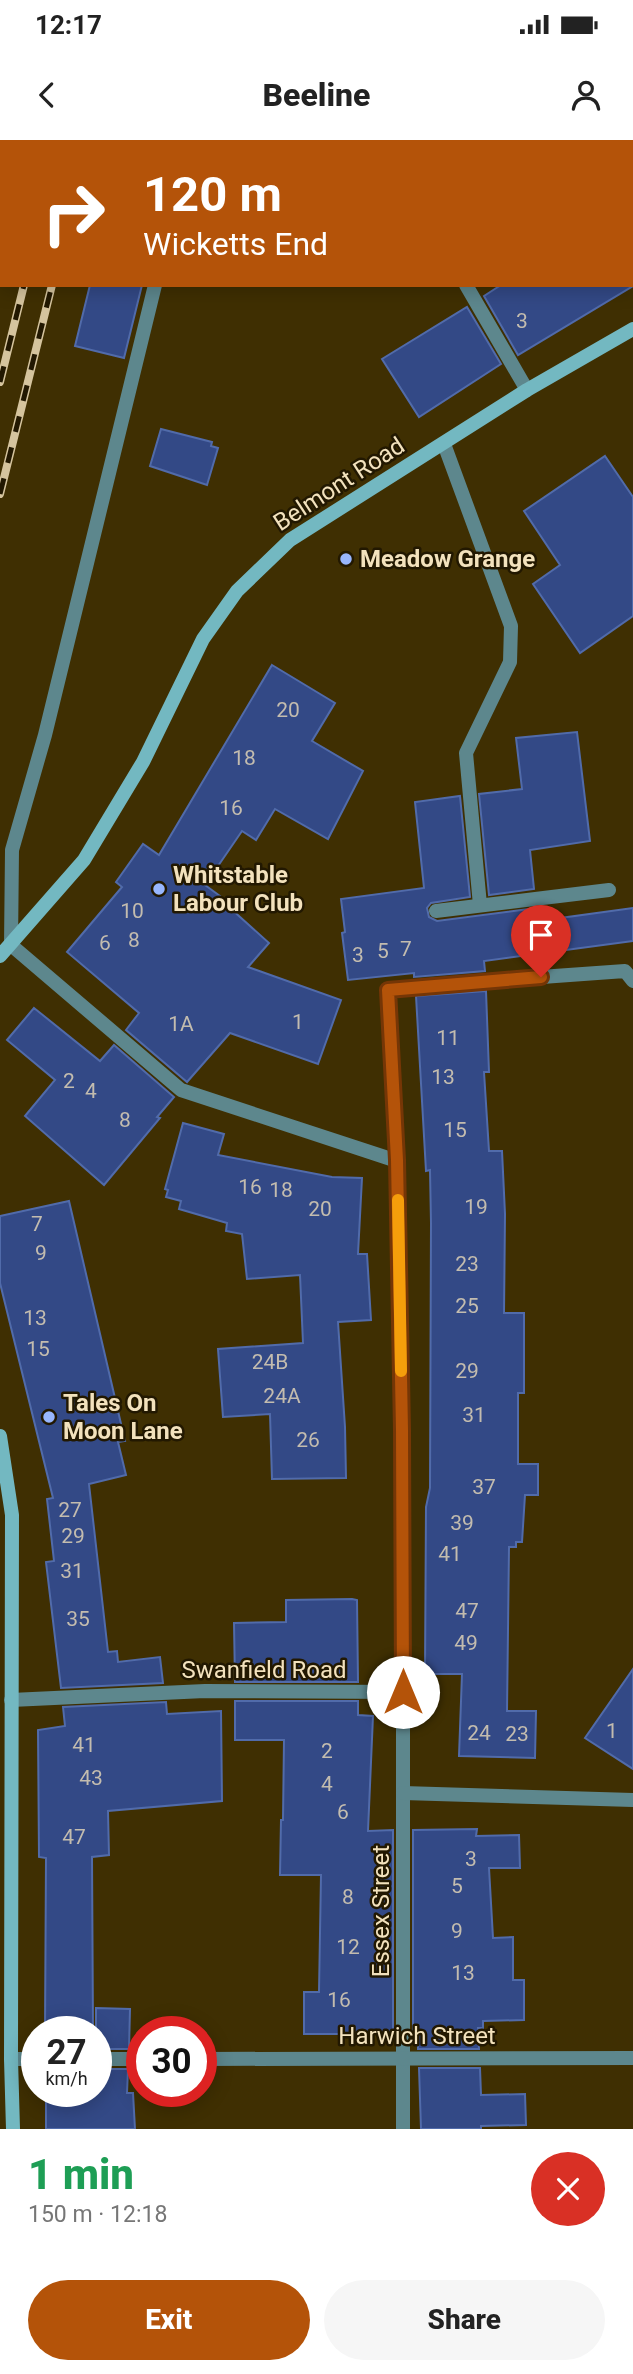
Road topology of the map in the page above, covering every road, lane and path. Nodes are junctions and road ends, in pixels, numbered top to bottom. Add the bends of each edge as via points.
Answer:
1 (155, 287) edge
2 (467, 287) edge
3 (633, 329) edge
4 (527, 390) junction
5 (444, 444) junction
6 (609, 890) dead end
7 (480, 905) junction
8 (436, 911) dead end
9 (11, 945) junction
10 (0, 956) edge
11 (633, 981) edge
12 (397, 1160) junction
13 (0, 1436) edge
14 (403, 1692) junction
15 (11, 1700) junction
16 (403, 1793) junction
17 (633, 1800) edge
18 (6, 1870) edge
19 (633, 2057) edge
20 (11, 2059) junction
21 (21, 2059) edge
22 (217, 2059) edge
23 (403, 2060) junction
24 (13, 2129) edge
25 (404, 2129) edge

1 - 9 street via 45,735 12,850
2 - 4 street
3 - 4 street, Belmont Road
4 - 5 street, Belmont Road
5 - 7 street via 511,626 510,662 466,753
5 - 9 street, Belmont Road via 290,540 237,591 203,639 143,762 84,860
6 - 7 street
7 - 8 street
9 - 10 street, Belmont Road
9 - 12 street via 181,1090
11 - 12 street via 625,971 388,990
12 - 14 street
13 - 15 street via 12,1516
14 - 15 street, Swanfield Road via 205,1691
14 - 16 street, Essex Street
15 - 18 street
16 - 17 street
16 - 23 street, Essex Street
18 - 20 street
19 - 23 street, Harwich Street
20 - 21 street
20 - 24 street
22 - 23 street, Harwich Street
23 - 25 street, Essex Street

